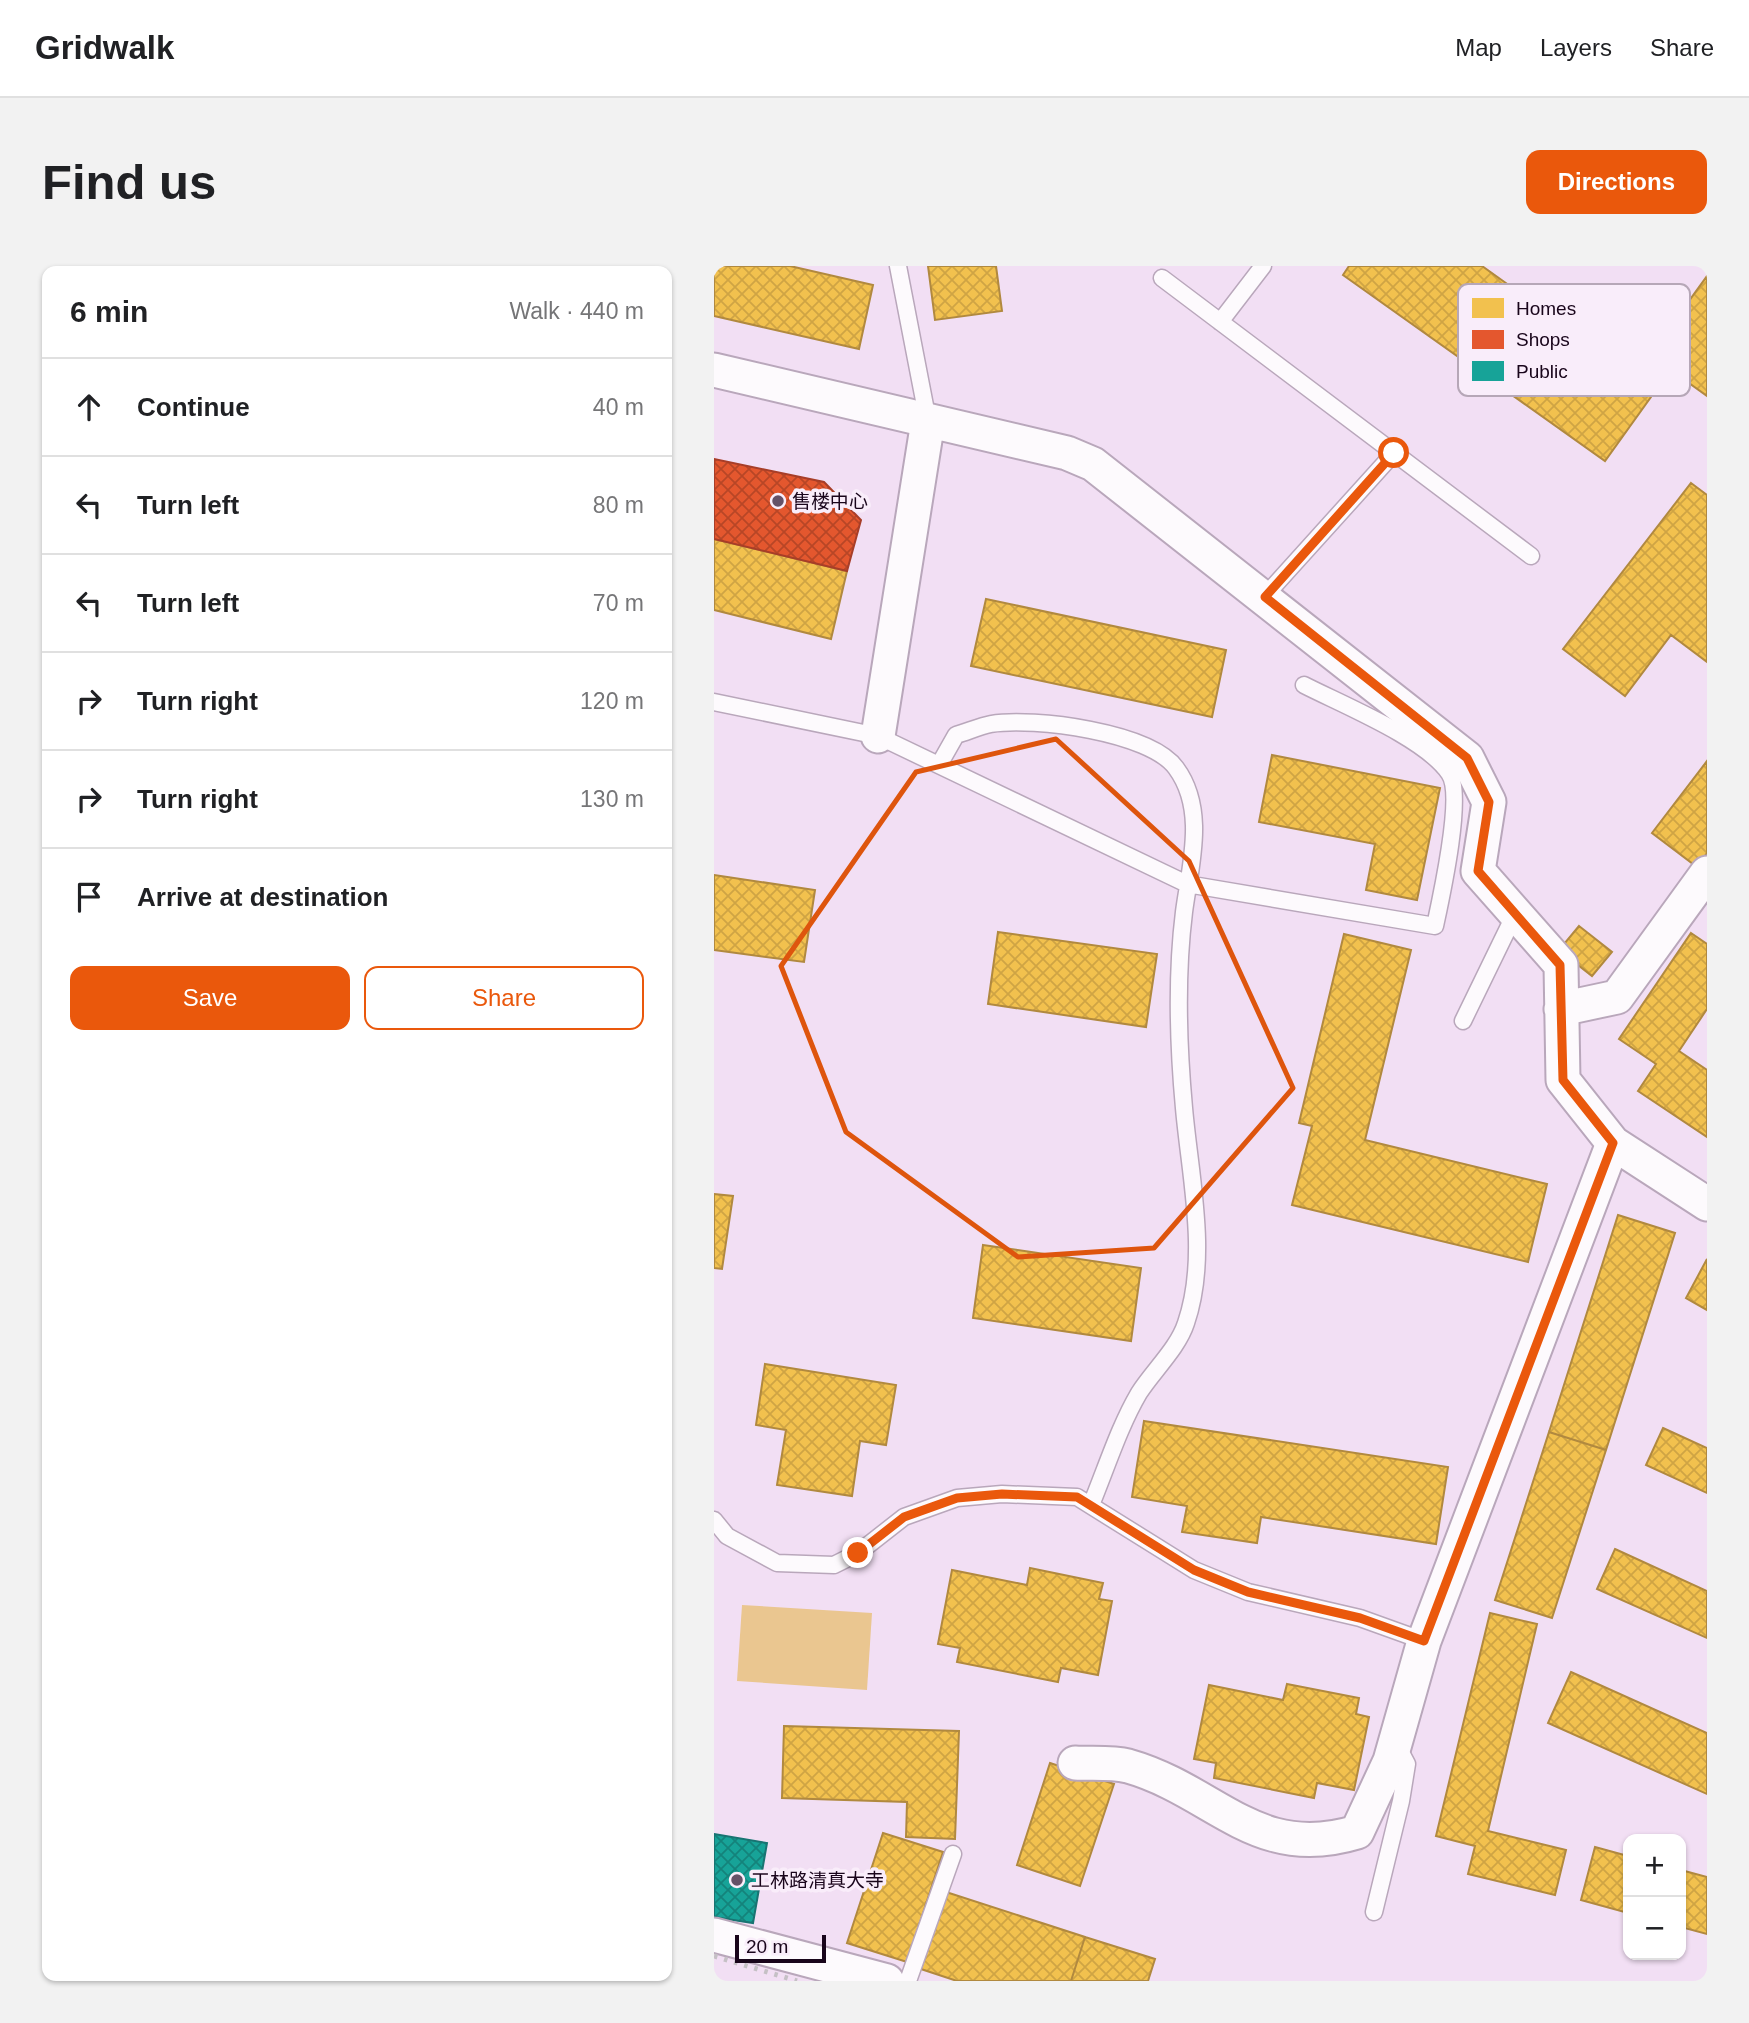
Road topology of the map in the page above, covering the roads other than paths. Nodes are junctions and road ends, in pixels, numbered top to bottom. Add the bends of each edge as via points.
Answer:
1 (898, 266) edge
2 (1263, 266) edge
3 (1162, 278) dead end
4 (1220, 322) junction
5 (714, 370) edge
6 (928, 421) junction
7 (1394, 453) junction
8 (1531, 556) dead end
9 (1265, 597) junction
10 (1304, 685) dead end
11 (714, 702) edge
12 (878, 736) junction
13 (939, 765) junction
14 (1707, 873) edge
15 (1187, 884) junction
16 (1516, 914) junction
17 (1561, 1009) junction
18 (1463, 1020) dead end
19 (1613, 1143) junction
20 (1707, 1204) edge
21 (1091, 1505) junction
22 (714, 1520) edge
23 (1424, 1641) junction
24 (1395, 1742) junction
25 (1075, 1763) dead end
26 (953, 1854) dead end
27 (1374, 1912) dead end
28 (714, 1935) edge
29 (887, 1981) edge
30 (908, 1981) edge

1 - 6 lane
2 - 4 lane
3 - 4 lane
4 - 7 lane
5 - 6 street
6 - 9 street via 1067,453 1093,464
6 - 12 street
7 - 8 lane
7 - 9 lane
9 - 16 street via 1467,758 1489,802 1478,871
10 - 15 lane via 1425,748 1451,775 1455,801 1435,926
11 - 12 lane
12 - 13 lane
13 - 15 lane
13 - 15 lane via 956,735 990,724 1038,722 1093,731 1155,749 1176,768 1191,800 1194,852
14 - 17 street via 1617,997
15 - 21 lane via 1178,958 1196,1282 1186,1325 1138,1396
16 - 17 street via 1560,965
16 - 18 lane
17 - 19 street via 1563,1080
19 - 20 street
19 - 23 street
21 - 22 lane via 1077,1497 1002,1494 957,1498 904,1517 858,1553 834,1565 777,1563 727,1536
21 - 23 lane via 1194,1570 1248,1592 1360,1618
23 - 24 street
24 - 25 street via 1357,1832 1328,1841 1276,1836 1245,1825 1181,1787 1126,1765
24 - 27 lane via 1407,1764
26 - 30 lane
28 - 29 street

